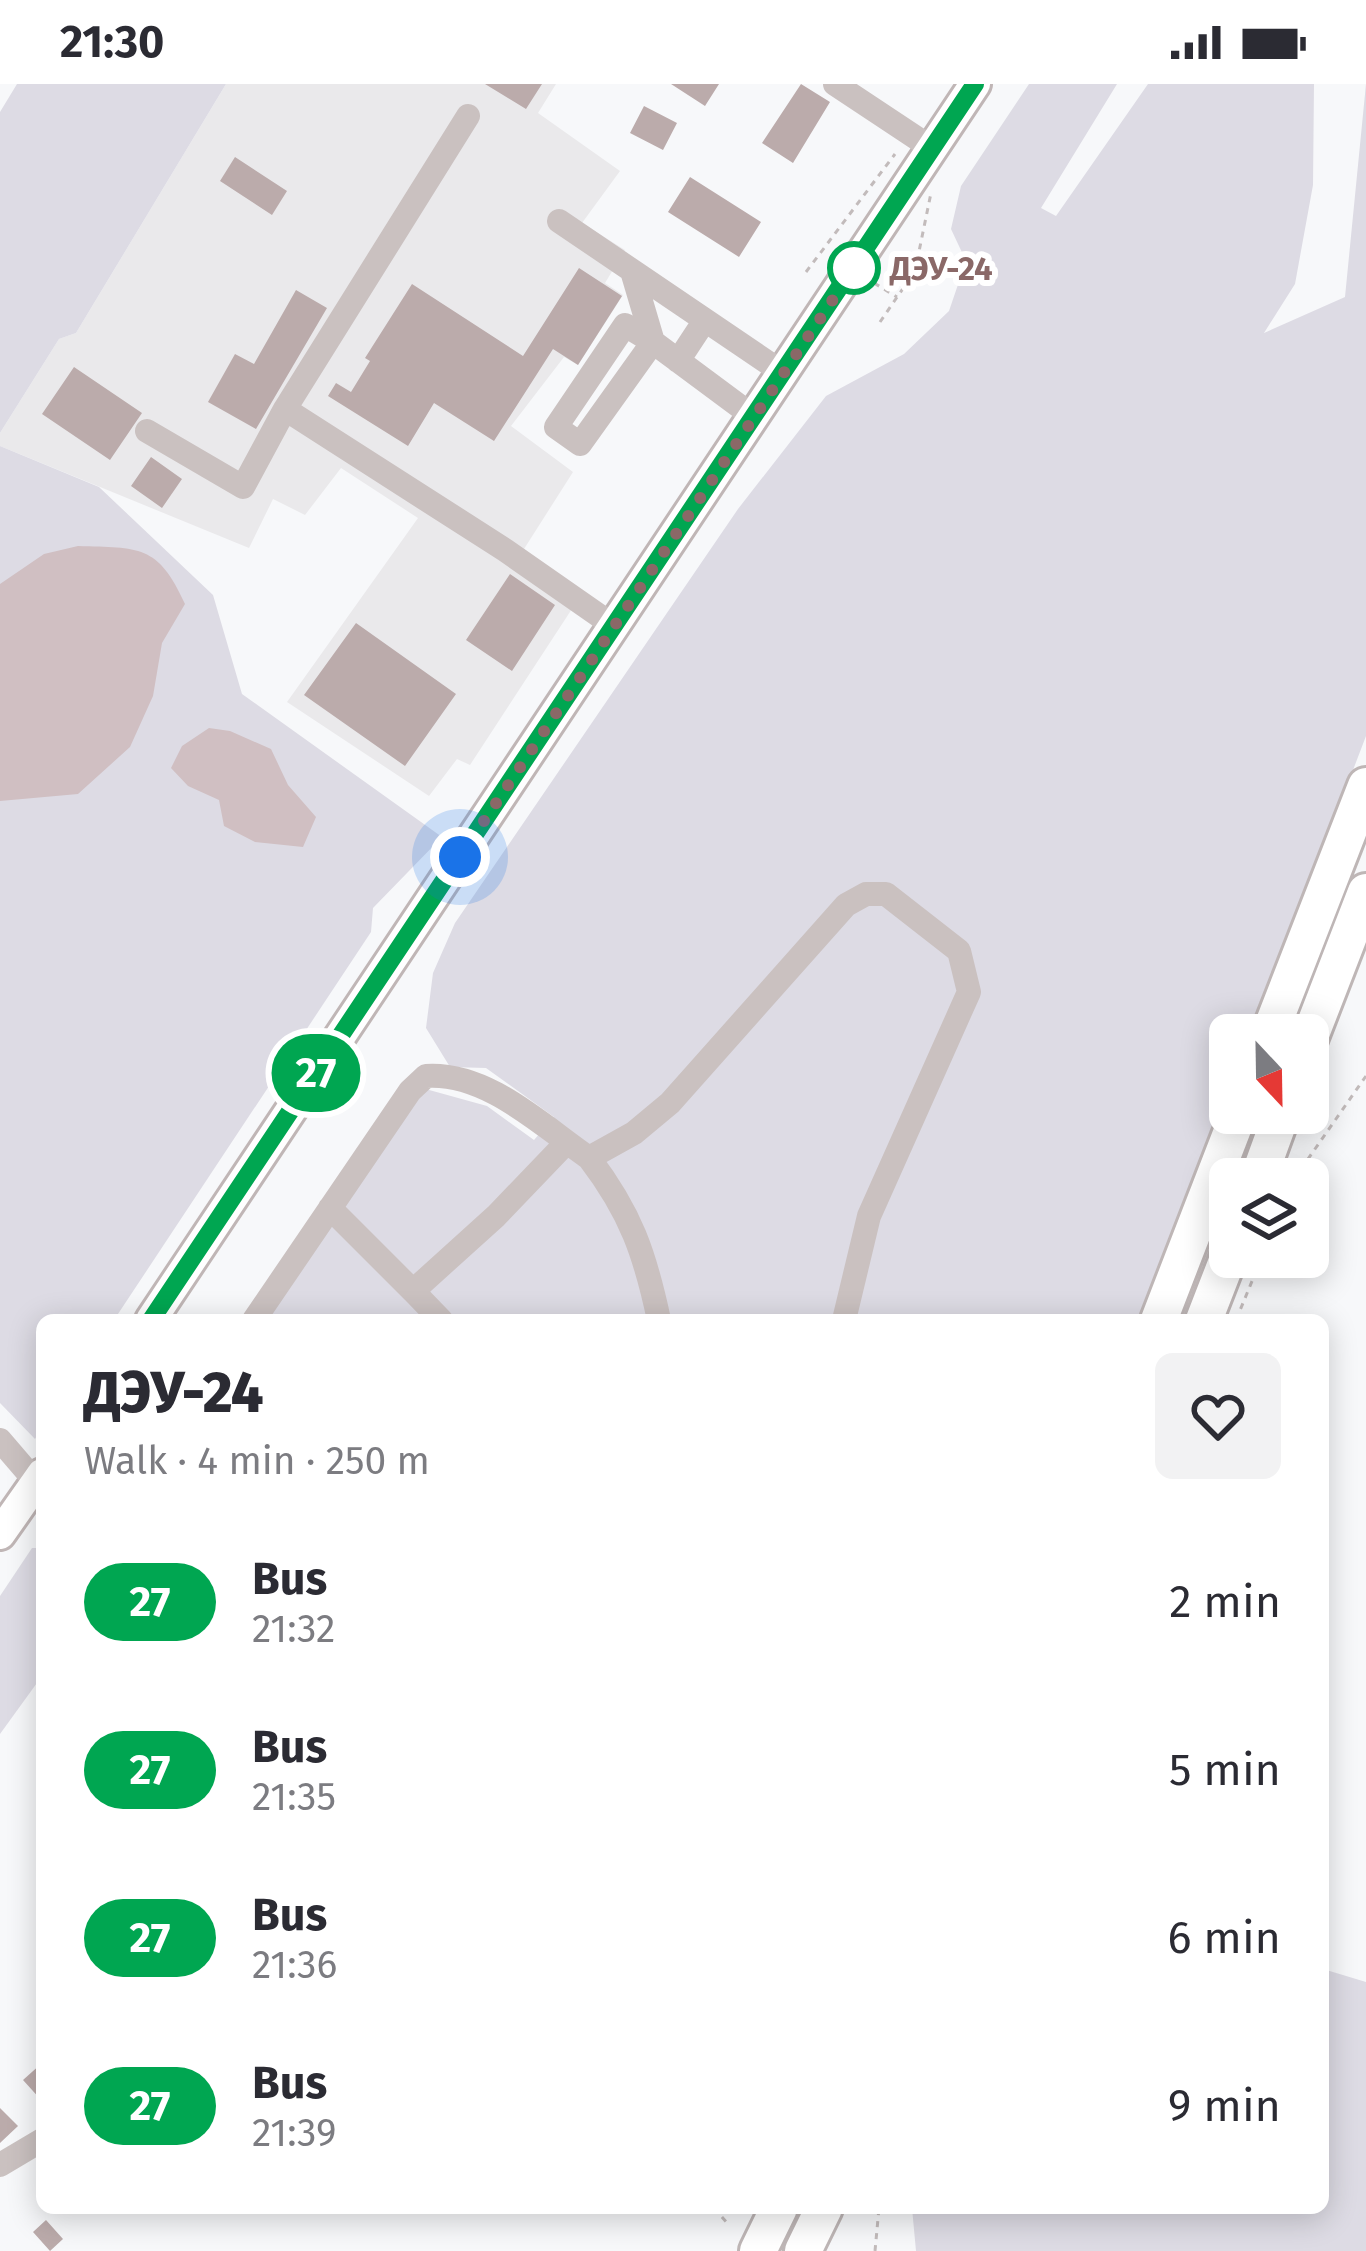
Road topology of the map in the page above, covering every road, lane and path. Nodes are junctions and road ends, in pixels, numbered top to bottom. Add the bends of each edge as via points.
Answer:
1 (975, 84) edge
2 (846, 87) edge
3 (468, 116) dead end
4 (921, 141) junction
5 (933, 194) dead end
6 (559, 221) dead end
7 (632, 271) junction
8 (806, 272) dead end
9 (705, 320) junction
10 (880, 322) dead end
11 (652, 342) junction
12 (678, 361) junction
13 (783, 373) junction
14 (285, 409) junction
15 (754, 417) junction
16 (147, 431) dead end
17 (614, 626) junction
18 (1366, 786) edge
19 (1366, 892) edge
20 (1277, 1014) edge
21 (1319, 1014) edge
22 (1366, 1076) edge
23 (1231, 1134) edge
24 (566, 1143) junction
25 (589, 1158) junction
26 (1309, 1158) edge
27 (330, 1208) junction
28 (1220, 1278) edge
29 (1253, 1278) edge
30 (413, 1291) junction
31 (155, 1314) edge
32 (258, 1314) edge
33 (435, 1314) edge
34 (658, 1314) edge
35 (845, 1314) edge
36 (1161, 1314) edge
37 (1206, 1314) edge
38 (1238, 1314) edge
39 (0, 1440) edge
40 (36, 1478) edge
41 (36, 1487) edge
42 (0, 1534) edge
43 (36, 2143) edge
44 (0, 2164) edge
45 (719, 2214) edge
46 (775, 2214) edge
47 (821, 2214) edge
48 (878, 2214) edge
49 (728, 2224) dead end
50 (758, 2251) edge
51 (803, 2251) edge
52 (874, 2251) edge

1 - 4 main road
2 - 4 street
3 - 14 street
4 - 8 path
4 - 13 main road
5 - 10 path via 915,271
6 - 7 street
7 - 9 street
7 - 11 street
9 - 12 street
9 - 13 street
11 - 11 street via 580,444 556,427 626,326
11 - 12 street
12 - 15 street
13 - 15 main road
14 - 16 street via 243,488
14 - 17 street
15 - 17 main road
17 - 31 main road
18 - 20 highway
19 - 21 highway
22 - 26 path
23 - 36 highway
24 - 25 street
24 - 27 street via 483,1087 426,1076
24 - 30 street
25 - 34 street via 631,1221
25 - 35 street via 670,1103 846,905 866,893 886,895 959,951 969,992 869,1216
27 - 30 street
27 - 32 street
28 - 37 highway
29 - 38 path
30 - 33 street
39 - 40 street
41 - 42 main road
43 - 44 street
45 - 49 path
46 - 50 highway
47 - 51 highway
48 - 52 path

